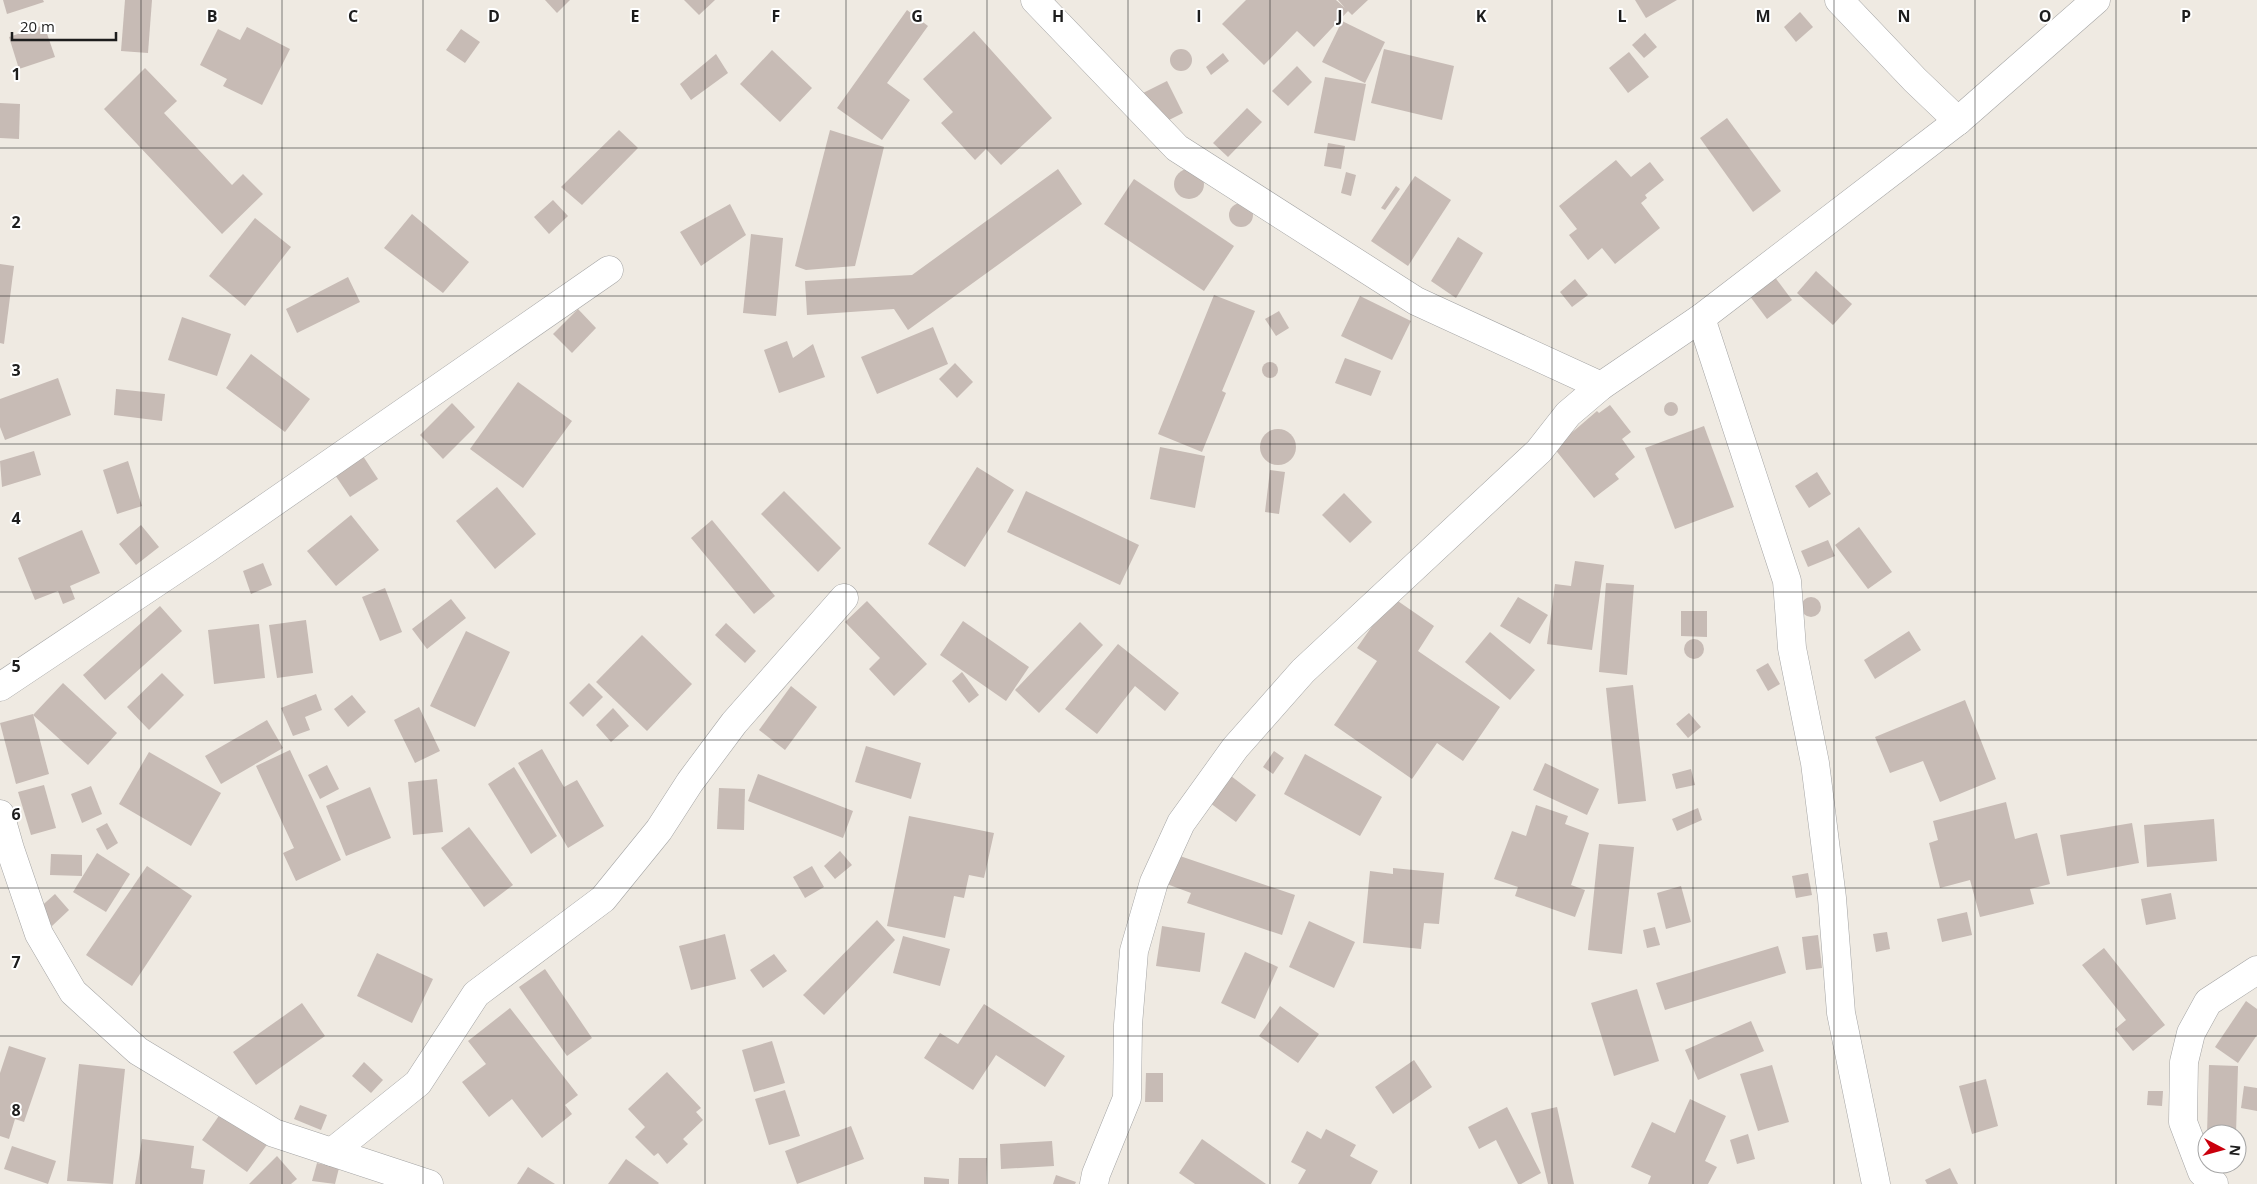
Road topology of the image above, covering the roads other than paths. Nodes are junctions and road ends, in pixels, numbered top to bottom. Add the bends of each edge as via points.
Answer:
1 (1035, 0) edge
2 (1840, 0) edge
3 (2096, 0) edge
4 (1958, 121) junction
5 (610, 270) dead end
6 (1702, 318) junction
7 (1601, 386) junction
8 (844, 598) dead end
9 (0, 687) edge
10 (0, 814) edge
11 (2257, 970) edge
12 (332, 1152) junction
13 (429, 1184) edge
14 (1094, 1184) edge
15 (1876, 1184) edge
16 (2214, 1184) edge

1 - 7 street via 1177,148 1416,301
2 - 4 street
3 - 4 street
4 - 6 street
5 - 9 street via 249,520
6 - 7 street
6 - 15 street via 1786,582 1792,648 1815,763 1832,898 1841,1013
7 - 14 street via 1568,414 1539,451 1304,671 1235,748 1181,823 1154,882 1134,951 1127,1098
8 - 12 street via 734,723 659,830 603,899 476,994 418,1083
10 - 12 street via 39,934 73,992 138,1051 274,1133
11 - 16 street via 2208,1002 2191,1033 2184,1062 2182,1122 2202,1172
12 - 13 street

